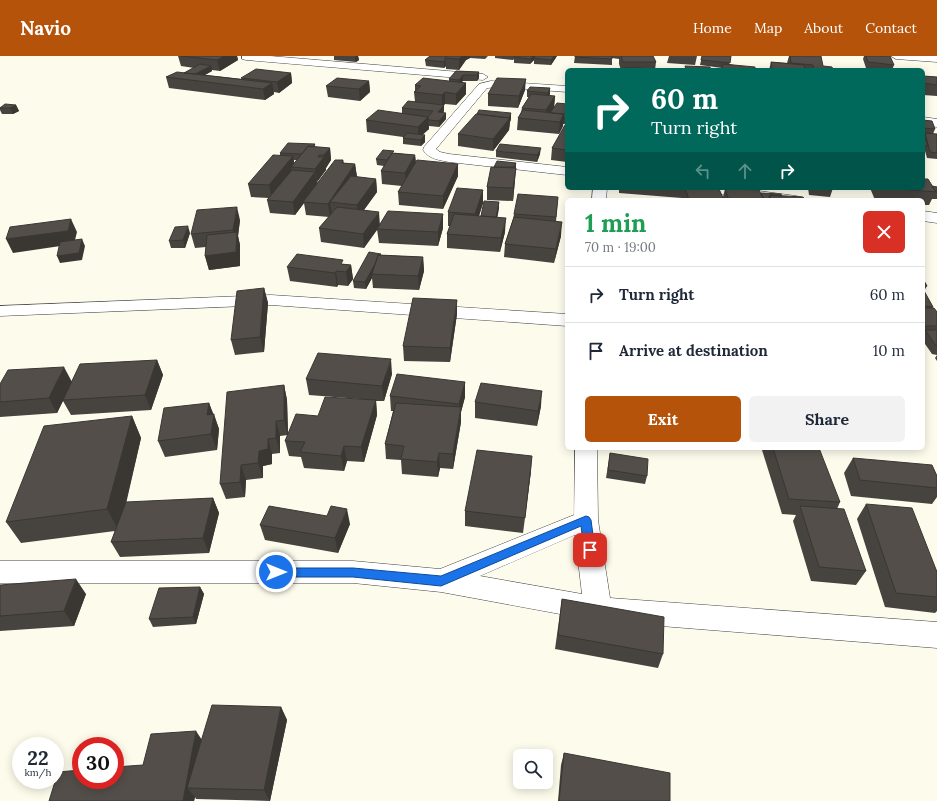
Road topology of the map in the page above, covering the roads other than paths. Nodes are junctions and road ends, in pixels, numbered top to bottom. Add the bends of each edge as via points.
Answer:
1 (896, 56) edge
2 (246, 57) dead end
3 (937, 59) edge
4 (491, 84) junction
5 (565, 89) edge
6 (925, 121) edge
7 (937, 123) edge
8 (565, 171) edge
9 (719, 190) edge
10 (781, 198) edge
11 (925, 216) edge
12 (937, 218) edge
13 (0, 311) edge
14 (565, 320) edge
15 (586, 450) edge
16 (586, 520) junction
17 (0, 572) edge
18 (441, 581) junction
19 (598, 609) junction
20 (937, 636) edge

1 - 3 street
2 - 4 street via 469,74 486,77
4 - 5 street
4 - 8 street via 483,86 428,150 436,156 449,158
6 - 7 street
9 - 10 street
11 - 12 street
13 - 14 street via 271,300
15 - 16 street
16 - 18 street
16 - 19 street
17 - 18 street via 353,572
18 - 19 street
19 - 20 street

